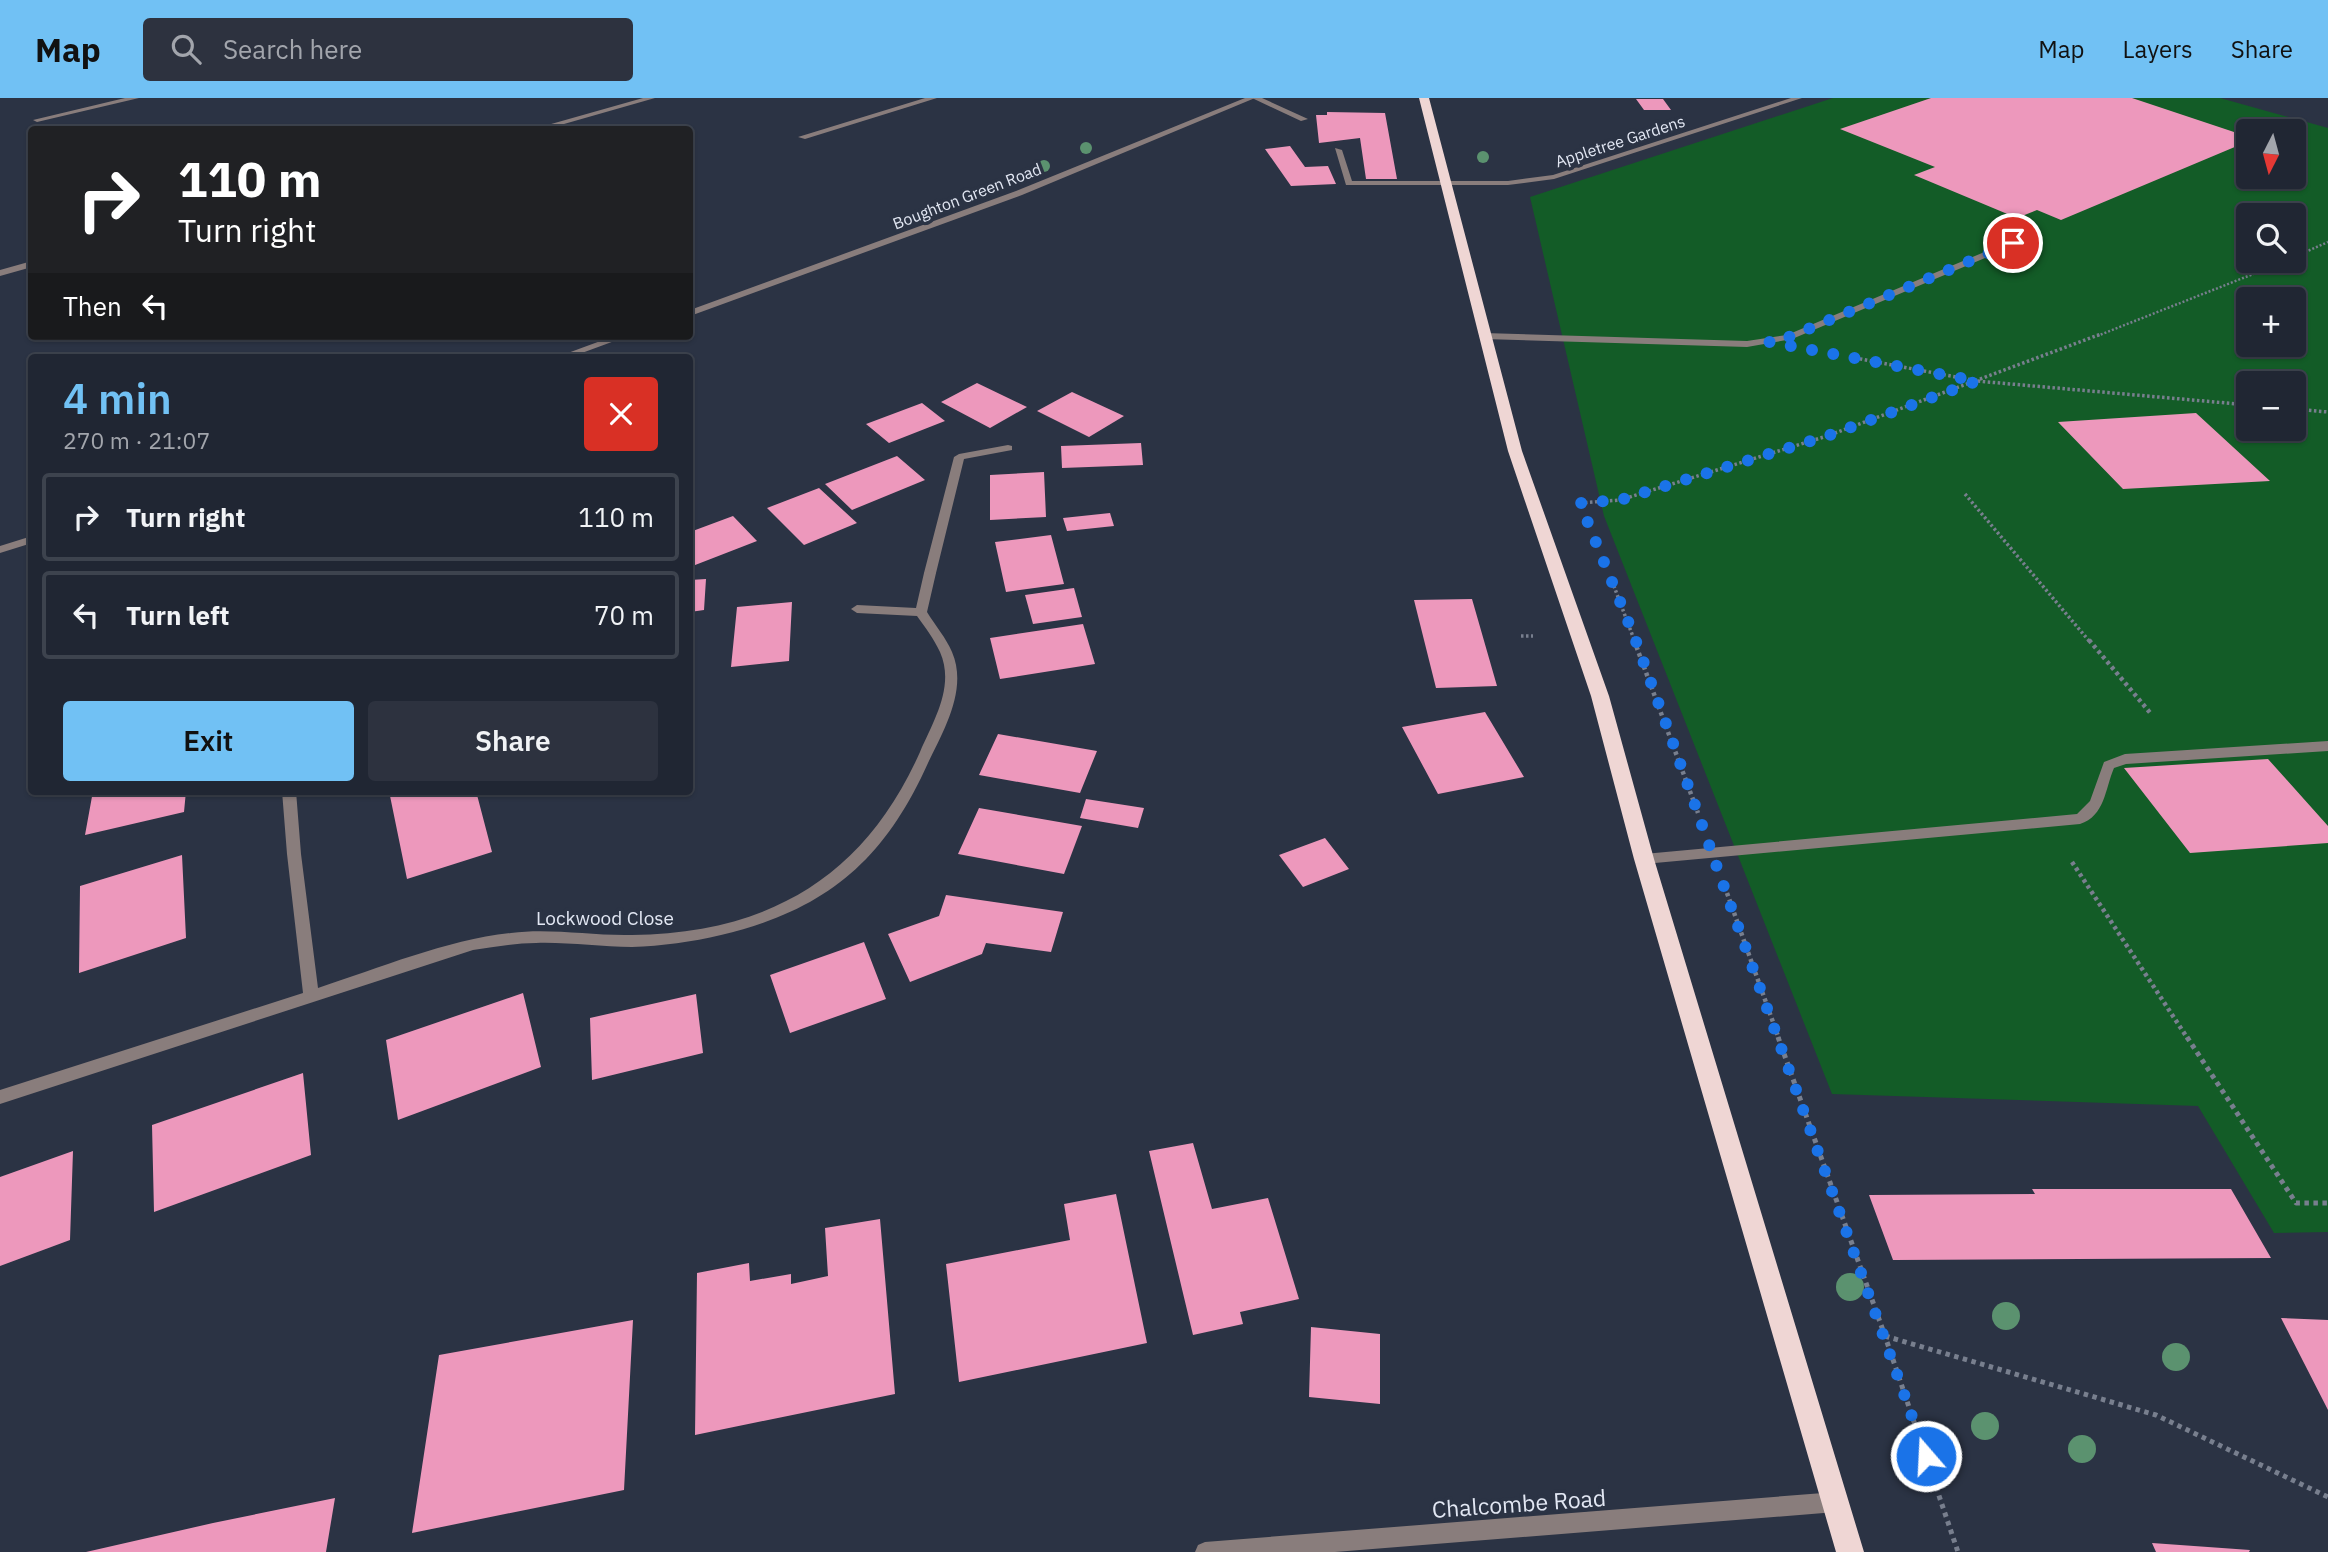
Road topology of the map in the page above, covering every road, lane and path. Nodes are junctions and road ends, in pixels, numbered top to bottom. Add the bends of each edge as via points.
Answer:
1 (135, 98) edge
2 (651, 98) edge
3 (933, 98) edge
4 (1254, 98) edge
5 (1424, 98) edge
6 (1798, 98) edge
7 (1304, 119) dead end
8 (37, 120) dead end
9 (548, 126) edge
10 (802, 136) dead end
11 (1338, 150) dead end
12 (1446, 183) junction
13 (2328, 242) edge
14 (2013, 243) dead end
15 (2306, 252) edge
16 (28, 265) edge
17 (0, 272) edge
18 (2255, 273) edge
19 (693, 312) edge
20 (1484, 336) junction
21 (611, 340) edge
22 (1769, 342) junction
23 (571, 354) edge
24 (1977, 381) junction
25 (2236, 404) edge
26 (2306, 410) edge
27 (2328, 412) edge
28 (1007, 448) dead end
29 (1965, 494) dead end
30 (1580, 503) junction
31 (1533, 505) junction
32 (1585, 515) dead end
33 (28, 541) edge
34 (0, 550) edge
35 (1609, 575) dead end
36 (857, 609) dead end
37 (921, 612) junction
38 (2328, 746) edge
39 (2186, 755) junction
40 (289, 795) edge
41 (2045, 822) junction
42 (1712, 852) junction
43 (1644, 859) junction
44 (311, 995) junction
45 (0, 1097) edge
46 (2328, 1203) edge
47 (1885, 1336) junction
48 (2328, 1497) edge
49 (1836, 1502) junction
50 (1314, 1548) edge
51 (1205, 1552) edge
52 (1850, 1552) edge
53 (1958, 1552) edge

1 - 8 street
2 - 9 street
3 - 10 street
4 - 7 street
4 - 19 street, Boughton Green Road via 1019,193
5 - 12 highway
6 - 12 street, Appletree Gardens via 1553,177
11 - 12 street, Appletree Gardens via 1349,183
12 - 20 highway
13 - 15 path
14 - 22 street
16 - 17 street
18 - 24 path
20 - 22 street
20 - 31 highway
21 - 23 street
22 - 24 path
24 - 25 path
24 - 30 path via 1827,436 1620,500
26 - 27 path
28 - 37 street via 959,457
29 - 39 path
30 - 31 path
30 - 32 path
31 - 43 highway via 1589,660
33 - 34 street
35 - 42 path
36 - 37 street
37 - 44 street, Lockwood Close via 947,654 951,693 916,777 869,848 828,886 773,914 726,928 631,941 513,938 436,955
38 - 39 street
39 - 41 street via 2125,759 2109,765 2091,812 2080,819
40 - 44 street
41 - 42 street
41 - 46 path via 2296,1203
42 - 43 street
42 - 47 path
43 - 49 highway
44 - 45 street, Lockwood Close
47 - 48 path via 2156,1415
47 - 53 path
49 - 50 street, Chalcombe Road
49 - 52 highway
50 - 51 street, Chalcombe Road

